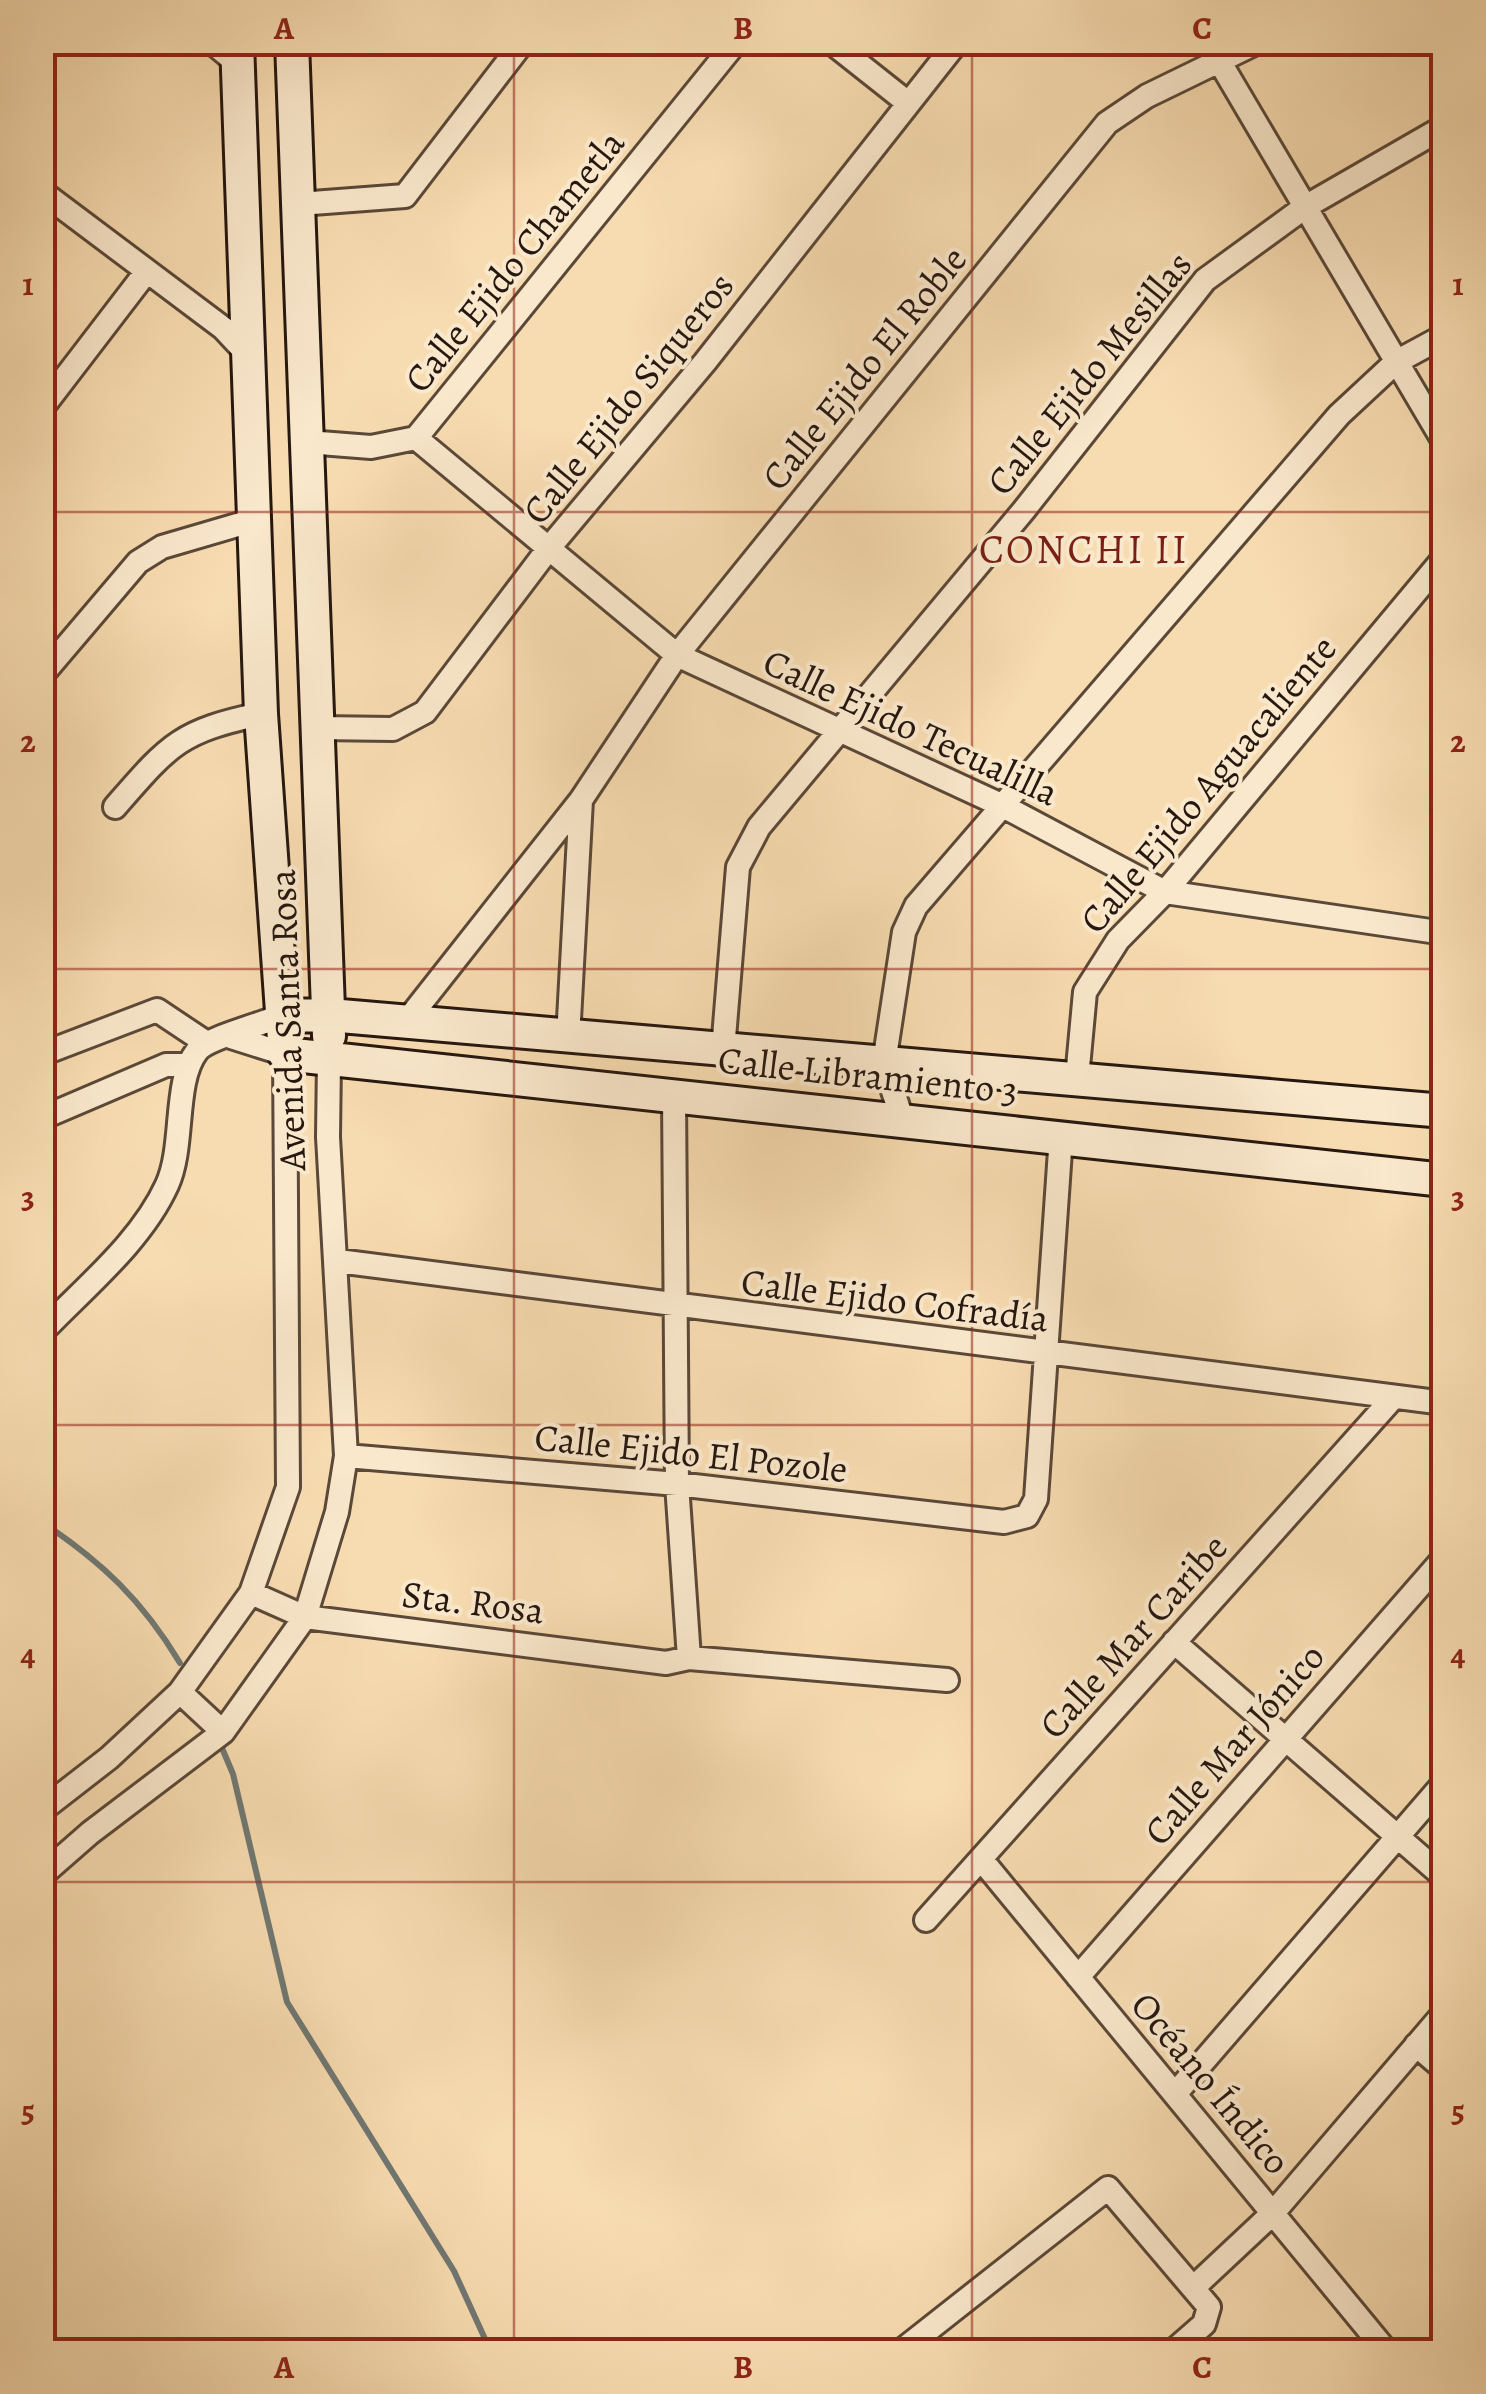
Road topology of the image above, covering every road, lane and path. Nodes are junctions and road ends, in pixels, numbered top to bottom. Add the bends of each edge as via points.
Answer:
1 (49, 42) edge
2 (292, 42) edge
3 (523, 42) edge
4 (736, 42) edge
5 (831, 42) edge
6 (956, 42) edge
7 (1258, 42) edge
8 (228, 49) edge
9 (42, 51) edge
10 (1213, 51) edge
11 (908, 103) junction
12 (1444, 126) edge
13 (42, 192) edge
14 (299, 204) junction
15 (1305, 206) junction
16 (147, 270) junction
17 (1444, 336) edge
18 (252, 358) junction
19 (1396, 362) junction
20 (42, 408) edge
21 (416, 438) junction
22 (307, 442) junction
23 (1444, 442) edge
24 (254, 520) junction
25 (549, 548) junction
26 (1444, 558) edge
27 (677, 655) junction
28 (42, 674) edge
29 (261, 714) junction
30 (318, 728) junction
31 (836, 732) junction
32 (580, 800) junction
33 (1002, 805) junction
34 (115, 806) dead end
35 (1165, 892) junction
36 (1444, 933) edge
37 (329, 1014) junction
38 (280, 1016) junction
39 (406, 1022) junction
40 (231, 1037) junction
41 (568, 1038) junction
42 (205, 1042) junction
43 (723, 1050) junction
44 (42, 1054) edge
45 (285, 1054) junction
46 (329, 1060) junction
47 (884, 1062) junction
48 (190, 1064) junction
49 (1077, 1078) junction
50 (674, 1095) junction
51 (1444, 1111) edge
52 (42, 1118) edge
53 (902, 1119) junction
54 (1062, 1136) junction
55 (1444, 1180) edge
56 (338, 1261) junction
57 (674, 1307) junction
58 (42, 1332) edge
59 (1046, 1356) junction
60 (1392, 1399) junction
61 (1444, 1403) edge
62 (346, 1456) junction
63 (676, 1484) junction
64 (1444, 1558) edge
65 (250, 1594) junction
66 (305, 1617) junction
67 (1174, 1642) junction
68 (690, 1658) junction
69 (947, 1680) dead end
70 (180, 1692) junction
71 (223, 1732) junction
72 (1285, 1738) junction
73 (1444, 1783) edge
74 (42, 1810) edge
75 (1397, 1836) junction
76 (981, 1859) junction
77 (42, 1875) edge
78 (1444, 1876) edge
79 (926, 1920) dead end
80 (1078, 1977) junction
81 (1444, 2014) edge
82 (1416, 2044) junction
83 (1444, 2069) edge
84 (1174, 2094) junction
85 (1272, 2213) junction
86 (1194, 2288) junction
87 (900, 2352) edge
88 (1172, 2352) edge
89 (1387, 2352) edge

1 - 9 street
2 - 14 street, Avenida Santa Rosa
3 - 14 street via 405,196
4 - 21 street, Calle Ejido Chametla
5 - 11 street
6 - 11 street, Calle Ejido Siqueros
7 - 10 street, Calle Ejido El Roble
8 - 18 street, Avenida Santa Rosa
10 - 15 street
10 - 27 street, Calle Ejido El Roble via 1107,123
11 - 25 street, Calle Ejido Siqueros via 706,362
12 - 15 street, Calle Ejido Mesillas
13 - 16 street
14 - 22 street, Avenida Santa Rosa
15 - 19 street
15 - 31 street, Calle Ejido Mesillas via 1205,280 1024,510
16 - 18 street
16 - 20 street
17 - 19 street
18 - 24 street, Avenida Santa Rosa
19 - 23 street
19 - 33 street via 1339,414
21 - 22 street, Calle Ejido Chametla via 371,447
21 - 25 street, Calle Ejido Tecualilla
22 - 30 street, Avenida Santa Rosa
24 - 28 street via 162,547 138,562
24 - 29 street, Avenida Santa Rosa
25 - 27 street, Calle Ejido Tecualilla
25 - 30 street, Calle Ejido Siqueros via 424,712 393,729
26 - 35 street, Calle Ejido Aguacaliente
27 - 31 street, Calle Ejido Tecualilla
27 - 32 street, Calle Ejido El Roble
29 - 34 street via 184,736
29 - 38 street, Avenida Santa Rosa
30 - 37 street, Avenida Santa Rosa
31 - 33 street, Calle Ejido Tecualilla
31 - 43 street, Calle Ejido Mesillas via 759,826 738,867
32 - 39 street, Calle Ejido El Roble
32 - 41 street
33 - 35 street, Calle Ejido Tecualilla
33 - 47 street via 910,919
35 - 36 street, Calle Ejido Tecualilla
35 - 49 street, Calle Ejido Aguacaliente via 1118,940 1085,992
37 - 38 street, Calle Libramiento 3
37 - 39 street, Calle Libramiento 3
37 - 46 street, Avenida Santa Rosa
38 - 40 street
38 - 45 street, Avenida Santa Rosa
39 - 41 street, Calle Libramiento 3
40 - 42 street
40 - 45 street
41 - 43 street, Calle Libramiento 3
42 - 44 street via 158,1010
42 - 48 street
43 - 47 street, Calle Libramiento 3
45 - 46 street, Calle Libramiento 3
45 - 65 street, Avenida Santa Rosa via 288,1486
46 - 50 street, Calle Libramiento 3
46 - 56 street, Avenida Santa Rosa
47 - 49 street, Calle Libramiento 3
47 - 53 street
48 - 52 street via 166,1064
48 - 58 street via 178,1145 150,1218
49 - 51 street, Calle Libramiento 3
50 - 53 street, Calle Libramiento 3
50 - 57 street
53 - 54 street, Calle Libramiento 3
54 - 55 street, Calle Libramiento 3
54 - 59 street
56 - 57 street, Calle Ejido Cofradía
56 - 62 street, Avenida Santa Rosa
57 - 59 street, Calle Ejido Cofradía
57 - 63 street
59 - 60 street, Calle Ejido Cofradía
59 - 63 street, Calle Ejido El Pozole via 1036,1499 1027,1516 1004,1522
60 - 61 street, Calle Ejido Cofradía
60 - 67 street, Calle Mar Caribe
62 - 63 street, Calle Ejido El Pozole
62 - 66 street, Avenida Santa Rosa via 337,1512
63 - 68 street
64 - 72 street, Calle Mar Jónico
65 - 66 street, Sta. Rosa
65 - 70 street, Avenida Santa Rosa
66 - 68 street, Sta. Rosa via 666,1663
66 - 71 street, Avenida Santa Rosa
67 - 72 street
67 - 76 street, Calle Mar Caribe
68 - 69 street, Sta. Rosa
70 - 71 street
70 - 74 street, Avenida Santa Rosa
71 - 77 street, Avenida Santa Rosa
72 - 75 street
72 - 80 street, Calle Mar Jónico
73 - 75 street
75 - 78 street
75 - 84 street
76 - 79 street, Calle Mar Caribe
76 - 80 street, Océano Índico
80 - 84 street, Océano Índico
81 - 82 street
82 - 83 street
82 - 85 street
84 - 85 street, Océano Índico
85 - 86 street
85 - 89 street, Océano Índico
86 - 87 street via 1108,2188
86 - 88 street via 1209,2307 1208,2318

